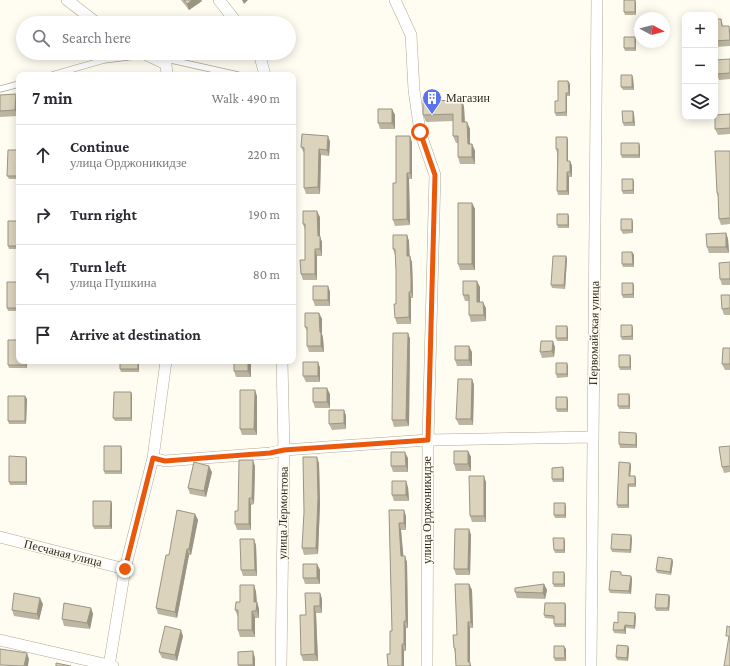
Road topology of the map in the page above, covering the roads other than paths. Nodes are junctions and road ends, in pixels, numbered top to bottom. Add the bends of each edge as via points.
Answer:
1 (67, 0) edge
2 (219, 0) edge
3 (395, 0) edge
4 (597, 0) edge
5 (88, 16) edge
6 (232, 16) edge
7 (104, 60) edge
8 (157, 60) edge
9 (171, 60) edge
10 (261, 60) edge
11 (62, 72) edge
12 (167, 72) edge
13 (225, 72) edge
14 (264, 72) edge
15 (16, 85) edge
16 (0, 89) edge
17 (166, 364) edge
18 (282, 364) edge
19 (593, 437) junction
20 (428, 440) junction
21 (284, 450) junction
22 (153, 458) junction
23 (0, 537) edge
24 (125, 569) junction
25 (0, 640) edge
26 (111, 666) edge
27 (281, 666) edge
28 (427, 666) edge
29 (591, 666) edge

1 - 5 street
2 - 6 street
3 - 20 street, улица Орджоникидзе via 411,35 414,90 420,132 435,175
4 - 19 street, Первомайская улица
7 - 11 lane
8 - 12 street via 166,64
9 - 13 lane
10 - 14 street
15 - 16 lane
17 - 22 street
18 - 21 street, улица Лермонтова
19 - 20 street
19 - 29 street, Первомайская улица
20 - 21 street
20 - 28 street, улица Орджоникидзе
21 - 22 street via 165,461
21 - 27 street, улица Лермонтова
22 - 24 street
23 - 24 street, Песчаная улица
24 - 26 street
25 - 26 street

